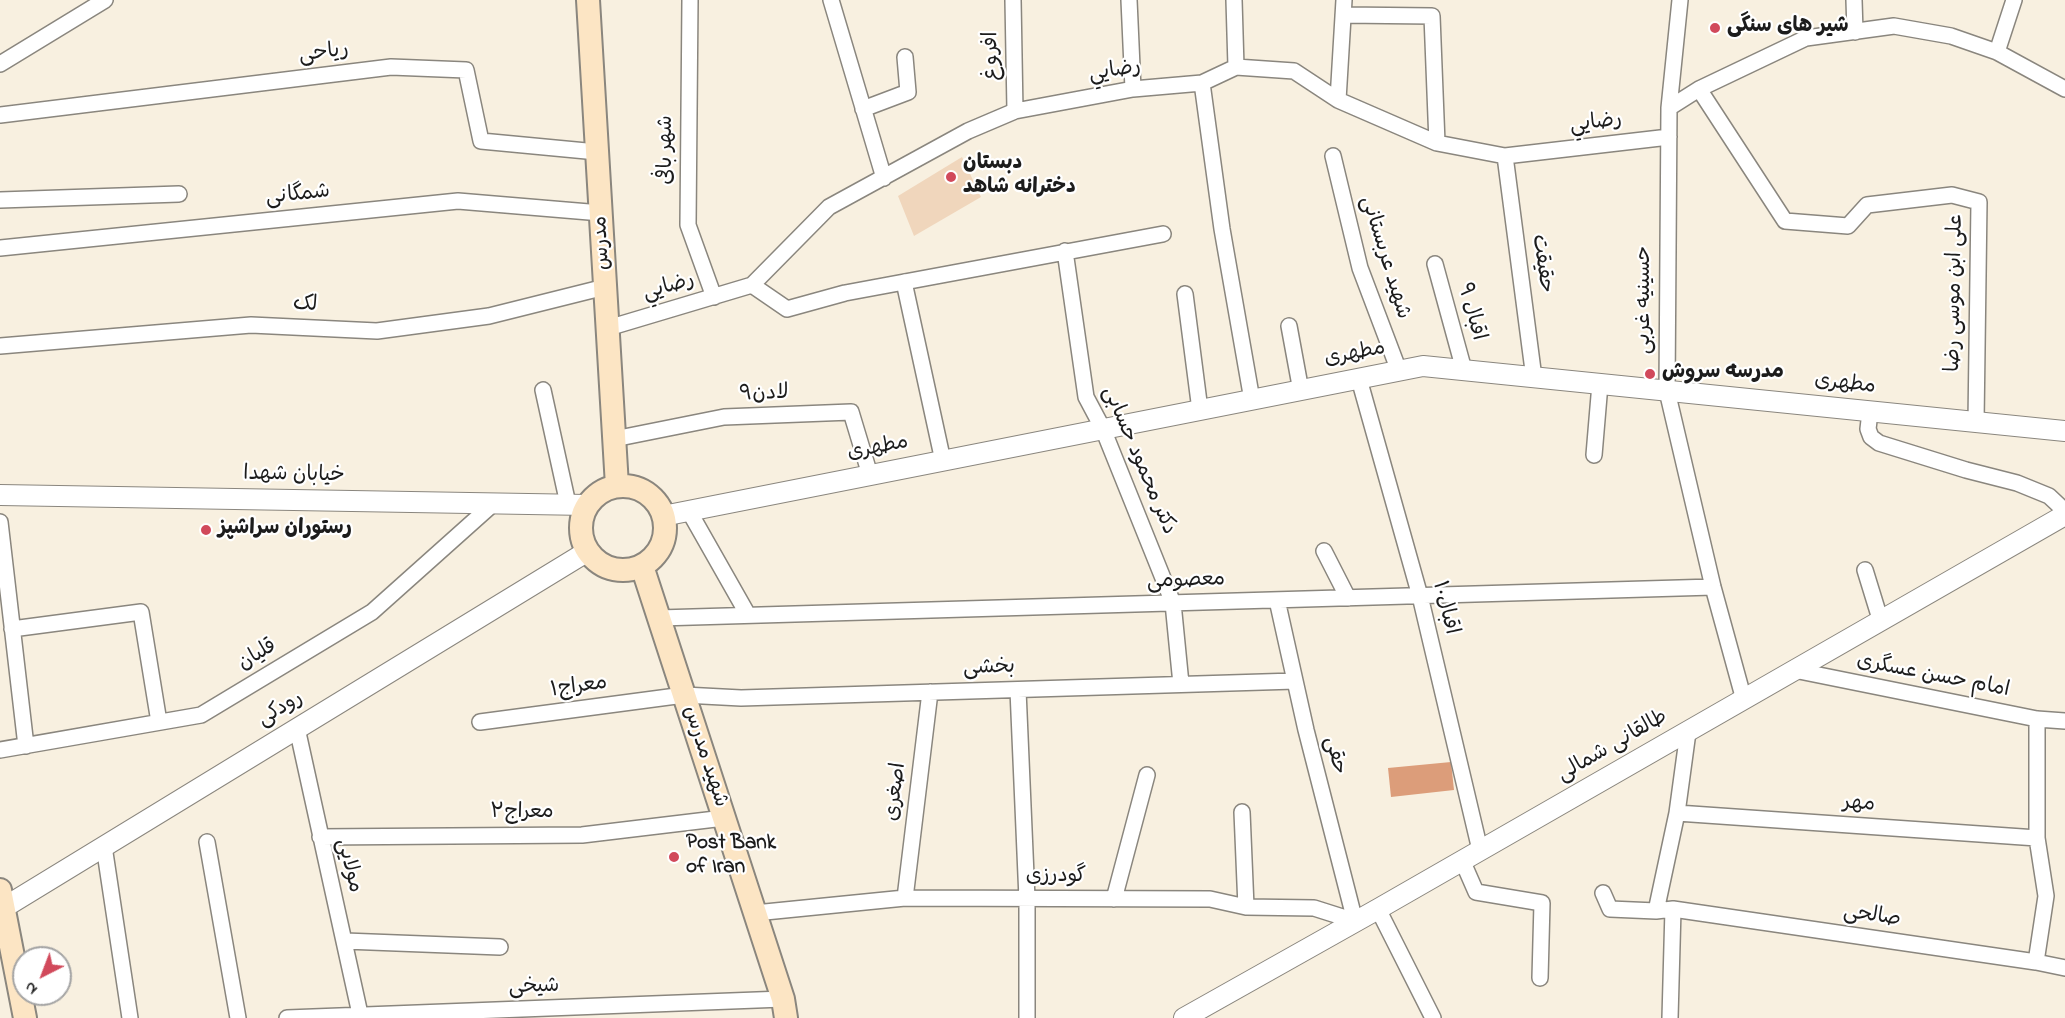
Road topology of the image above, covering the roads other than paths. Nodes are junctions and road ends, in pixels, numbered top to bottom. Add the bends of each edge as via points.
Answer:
1 (105, 0) edge
2 (588, 0) edge
3 (690, 0) edge
4 (831, 0) edge
5 (1013, 0) edge
6 (1129, 0) edge
7 (1234, 0) edge
8 (1680, 0) edge
9 (1854, 0) edge
10 (2014, 0) edge
11 (1343, 7) edge
12 (1855, 32) junction
13 (1997, 52) junction
14 (905, 57) dead end
15 (0, 64) edge
16 (1236, 68) junction
17 (1202, 83) junction
18 (1133, 89) junction
19 (1699, 89) junction
20 (2065, 89) edge
21 (1338, 100) junction
22 (1669, 108) junction
23 (863, 110) junction
24 (1015, 111) junction
25 (0, 115) edge
26 (1668, 137) junction
27 (1437, 143) junction
28 (597, 152) junction
29 (1333, 156) dead end
30 (1505, 156) junction
31 (884, 178) junction
32 (179, 194) dead end
33 (0, 200) edge
34 (601, 213) junction
35 (1163, 234) dead end
36 (0, 248) edge
37 (1065, 251) junction
38 (1435, 264) dead end
39 (904, 282) junction
40 (752, 285) junction
41 (605, 287) junction
42 (1185, 294) dead end
43 (714, 297) junction
44 (1289, 326) dead end
45 (608, 328) junction
46 (0, 345) edge
47 (1464, 370) junction
48 (1399, 371) junction
49 (1534, 378) junction
50 (1359, 379) junction
51 (1600, 384) junction
52 (543, 390) dead end
53 (1300, 391) junction
54 (1666, 391) junction
55 (1252, 400) junction
56 (1200, 410) junction
57 (1869, 412) junction
58 (1976, 422) junction
59 (1103, 429) junction
60 (2065, 431) edge
61 (614, 440) junction
62 (1594, 455) dead end
63 (943, 461) junction
64 (870, 475) junction
65 (618, 486) junction
66 (0, 495) edge
67 (494, 503) junction
68 (578, 504) junction
69 (689, 511) junction
70 (2065, 513) edge
71 (663, 516) junction
72 (0, 522) edge
73 (588, 551) junction
74 (1324, 551) dead end
75 (642, 566) junction
76 (1865, 570) dead end
77 (1713, 587) junction
78 (1420, 596) junction
79 (1348, 598) junction
80 (1277, 600) junction
81 (1173, 603) junction
82 (748, 615) junction
83 (659, 618) junction
84 (1881, 622) junction
85 (12, 629) junction
86 (1794, 670) junction
87 (1294, 681) junction
88 (1181, 684) junction
89 (1018, 690) junction
90 (930, 692) junction
91 (684, 695) junction
92 (1744, 700) junction
93 (2037, 720) junction
94 (2065, 721) edge
95 (159, 722) junction
96 (480, 722) dead end
97 (297, 729) junction
98 (1688, 732) junction
99 (26, 746) junction
100 (0, 750) edge
101 (1147, 775) dead end
102 (1242, 812) dead end
103 (1677, 813) junction
104 (724, 818) junction
105 (320, 837) junction
106 (2037, 838) junction
107 (207, 842) dead end
108 (104, 846) junction
109 (1480, 850) junction
110 (1462, 860) junction
111 (1603, 892) dead end
112 (905, 898) junction
113 (1027, 898) junction
114 (1114, 899) junction
115 (1, 903) edge
116 (1246, 907) junction
117 (1378, 909) junction
118 (1673, 909) junction
119 (1656, 911) junction
120 (755, 913) junction
121 (1355, 921) junction
122 (345, 941) junction
123 (500, 946) dead end
124 (2036, 962) junction
125 (2065, 968) edge
126 (1540, 978) dead end
127 (784, 1008) edge
128 (360, 1014) junction
129 (416, 1016) edge
130 (25, 1018) edge
131 (130, 1018) edge
132 (238, 1018) edge
133 (287, 1018) edge
134 (1027, 1018) edge
135 (1184, 1018) edge
136 (1432, 1018) edge
137 (1670, 1018) edge

1 - 15 street
2 - 28 main road, مدرس
3 - 43 street, شهر بافی via 688,225
4 - 23 street
5 - 24 street, افروغ
6 - 18 street
7 - 16 street
8 - 22 street, حسینیه غربی
9 - 12 street
10 - 13 street
11 - 21 street
11 - 27 street via 1432,16
12 - 13 street via 1894,26 1951,36
12 - 19 street via 1806,38
13 - 20 street
14 - 23 street via 908,92
16 - 17 street, رضایي
16 - 21 street, رضایي via 1294,71
17 - 18 street, رضایي
17 - 55 street via 1222,230
18 - 24 street, رضایي
19 - 22 street
19 - 58 street, علی ابن موسی رضا via 1785,221 1848,226 1867,205 1952,195 1979,202
21 - 27 street, رضایي
22 - 26 street, حسینیه غربی
23 - 31 street
24 - 31 street, رضایي via 969,131
25 - 28 street, ریاحی via 391,67 466,69 481,141
26 - 30 street, رضایي
26 - 54 street, حسینیه غربی
27 - 30 street, رضایي
28 - 34 main road, مدرس
29 - 48 street, شهید عربستانی via 1360,268
30 - 49 street, حقیقت
31 - 40 street, رضایي via 830,207
32 - 33 street
34 - 36 street, شمگانی via 458,201
34 - 41 main road, مدرس
35 - 37 street
37 - 39 street
37 - 59 street, دکتر محمود حسابی via 1086,396
38 - 47 street, اقبال ۹
39 - 40 street via 787,309
39 - 63 street
40 - 43 street, رضایي
41 - 45 main road, مدرس
41 - 46 street, لک via 489,316 377,331 251,325
42 - 56 street
43 - 45 street, رضایي
44 - 53 street
45 - 61 main road, مدرس
47 - 48 street, مطهری via 1423,366
47 - 49 street, مطهری
48 - 50 street, مطهری
49 - 51 street, مطهری
50 - 53 street, مطهری
50 - 78 street, اقبال۱۰
51 - 54 street, مطهری
51 - 62 street
52 - 68 street
53 - 55 street, مطهری
54 - 57 street, مطهری
54 - 77 street, حسینیه غربی
55 - 56 street, مطهری
56 - 59 street, مطهری
57 - 58 street, مطهری
57 - 70 street via 1870,437 1879,443 2018,483 2049,496
58 - 60 street, مطهری
59 - 63 street, مطهری
59 - 81 street, دکتر محمود حسابی
61 - 64 street, لادن۹ via 724,417 851,412
61 - 65 main road, مدرس
63 - 64 street, مطهری
64 - 69 street, مطهری
65 - 68 main road
65 - 71 main road via 641,489 651,496
66 - 67 street, خیابان شهدا
67 - 68 street, خیابان شهدا
67 - 95 street, قلیان via 372,612 201,715
68 - 73 main road via 582,540
69 - 71 street, مطهری
69 - 82 street
70 - 84 street, طالقانی شمالی
71 - 75 main road via 664,539 652,559
72 - 85 street
73 - 75 main road via 606,567 618,570
73 - 97 street, رودکی
74 - 79 street
75 - 83 main road, شهید مدرس
76 - 84 street
77 - 78 street, معصومی
77 - 92 street, حسینیه غربی
78 - 79 street, معصومی
78 - 109 street, اقبال۱۰
79 - 80 street, معصومی
80 - 81 street, معصومی
80 - 87 street, حقی
81 - 82 street, معصومی
81 - 88 street, دکتر محمود حسابی
82 - 83 street, معصومی
83 - 91 main road, شهید مدرس
84 - 86 street, طالقانی شمالی
85 - 95 street via 141,612
85 - 99 street
86 - 92 street, طالقانی شمالی
86 - 93 street, امام حسن عسگری
87 - 88 street, بخشی
87 - 121 street, حقی
88 - 89 street, بخشی
89 - 90 street, بخشی
89 - 113 street
90 - 91 street, بخشی via 741,698
90 - 112 street, اصغری
91 - 96 street, معراج۱
91 - 104 main road, شهید مدرس
92 - 98 street, طالقانی شمالی
93 - 94 street, امام حسن عسگری
93 - 106 street
95 - 99 street, قلیان
97 - 105 street, مولایی
97 - 108 street, رودکی
98 - 103 street
98 - 109 street, طالقانی شمالی
99 - 100 street, قلیان
101 - 114 street
102 - 116 street
103 - 106 street, مهر
103 - 119 street
104 - 105 street, معراج۲ via 582,835
104 - 120 main road, شهید مدرس
105 - 122 street, مولایی
106 - 124 street via 2046,896
107 - 132 street
108 - 115 street, رودکی
108 - 131 street
109 - 110 street, طالقانی شمالی
110 - 117 street, طالقانی شمالی
110 - 126 street via 1476,892 1542,903
111 - 119 street, صالحی via 1610,909
112 - 113 street, گودرزی
112 - 120 street, گودرزی
113 - 114 street, گودرزی
113 - 134 street
114 - 116 street, گودرزی via 1210,899
115 - 130 main road
116 - 121 street, گودرزی via 1314,908
117 - 121 street, طالقانی شمالی
117 - 136 street
118 - 119 street, صالحی
118 - 124 street, صالحی
118 - 137 street
120 - 127 main road, شهید مدرس
121 - 135 street, طالقانی شمالی
122 - 123 street
122 - 128 street, مولایی
124 - 125 street, صالحی
127 - 129 street, شیخی
128 - 129 street, شیخی
128 - 133 street, شیخی

